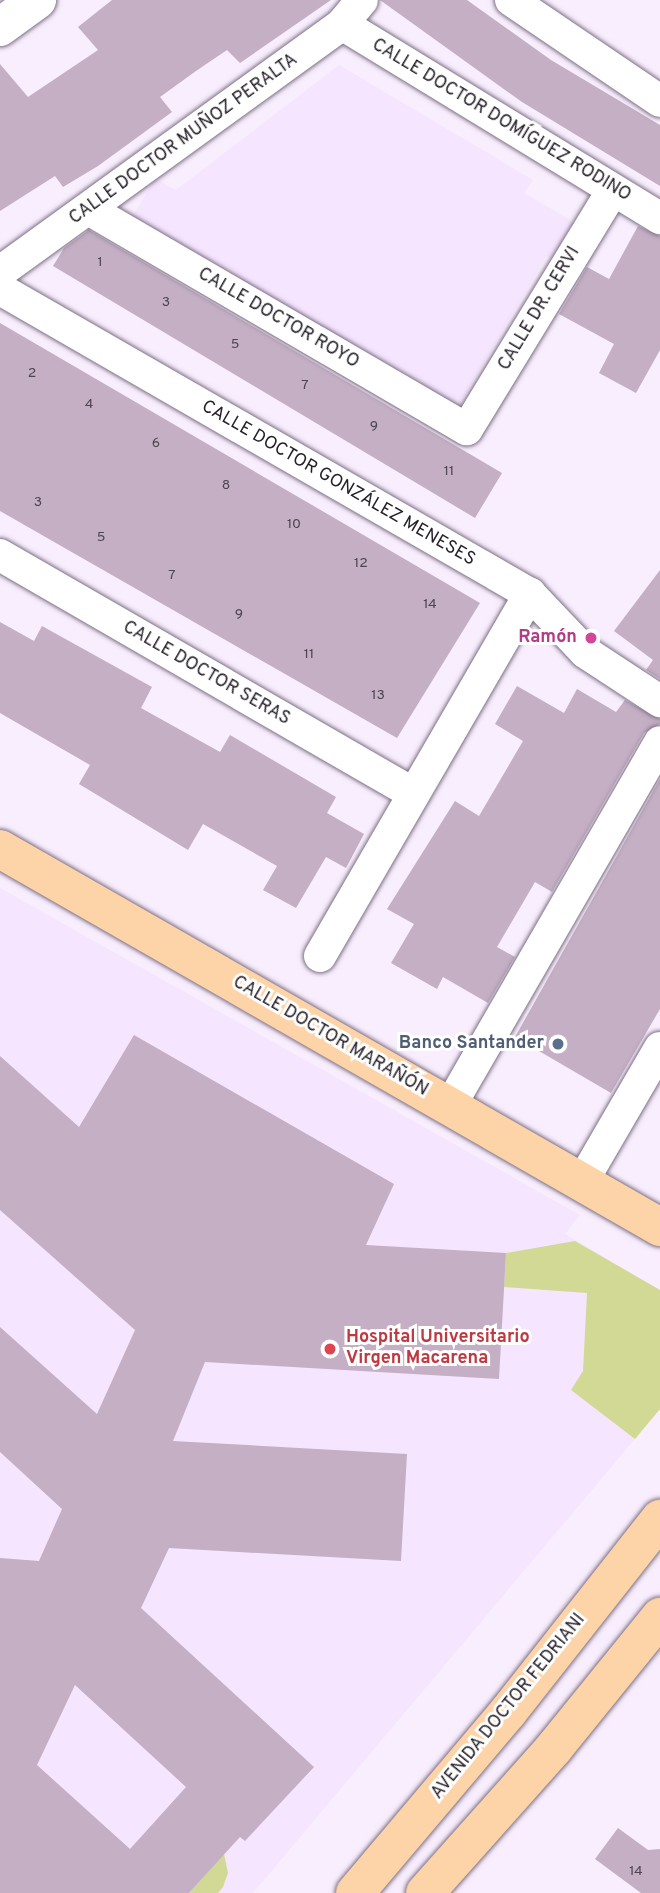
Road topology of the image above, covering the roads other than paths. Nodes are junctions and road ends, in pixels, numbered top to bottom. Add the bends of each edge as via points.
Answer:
1 (37, 0) edge
2 (362, 0) edge
3 (511, 0) edge
4 (342, 24) junction
5 (0, 27) edge
6 (660, 101) edge
7 (613, 190) junction
8 (90, 210) junction
9 (660, 218) edge
10 (0, 272) edge
11 (0, 289) edge
12 (467, 429) joint
13 (0, 555) edge
14 (530, 594) junction
15 (660, 701) edge
16 (660, 742) edge
17 (412, 793) junction
18 (0, 849) edge
19 (320, 956) dead end
20 (660, 1048) edge
21 (450, 1106) junction
22 (582, 1182) junction
23 (660, 1227) edge
24 (660, 1519) edge
25 (660, 1617) edge
26 (355, 1893) edge
27 (425, 1893) edge

1 - 5 street
2 - 4 street, CALLE DOCTOR MUÑOZ PERALTA
3 - 6 street
4 - 7 street, CALLE DOCTOR DOMÍGUEZ RODINO
4 - 8 street, CALLE DOCTOR MUÑOZ PERALTA
7 - 9 street, CALLE DOCTOR DOMÍGUEZ RODINO
7 - 12 street, CALLE DR. CERVI
8 - 10 street, CALLE DOCTOR MUÑOZ PERALTA
8 - 12 street, CALLE DOCTOR ROYO
11 - 14 street, CALLE DOCTOR GONZÁLEZ MENESES
13 - 17 street, CALLE DOCTOR SERAS
14 - 15 street, CALLE DOCTOR GONZÁLEZ MENESES via 585,652
14 - 17 street
16 - 21 street
17 - 19 street
18 - 21 main road, CALLE DOCTOR MARAÑÓN
20 - 22 street
21 - 22 main road, CALLE DOCTOR MARAÑÓN
22 - 23 main road, CALLE DOCTOR MARAÑÓN
24 - 26 main road, AVENIDA DOCTOR FEDRIANI via 508,1712
25 - 27 main road via 554,1748

